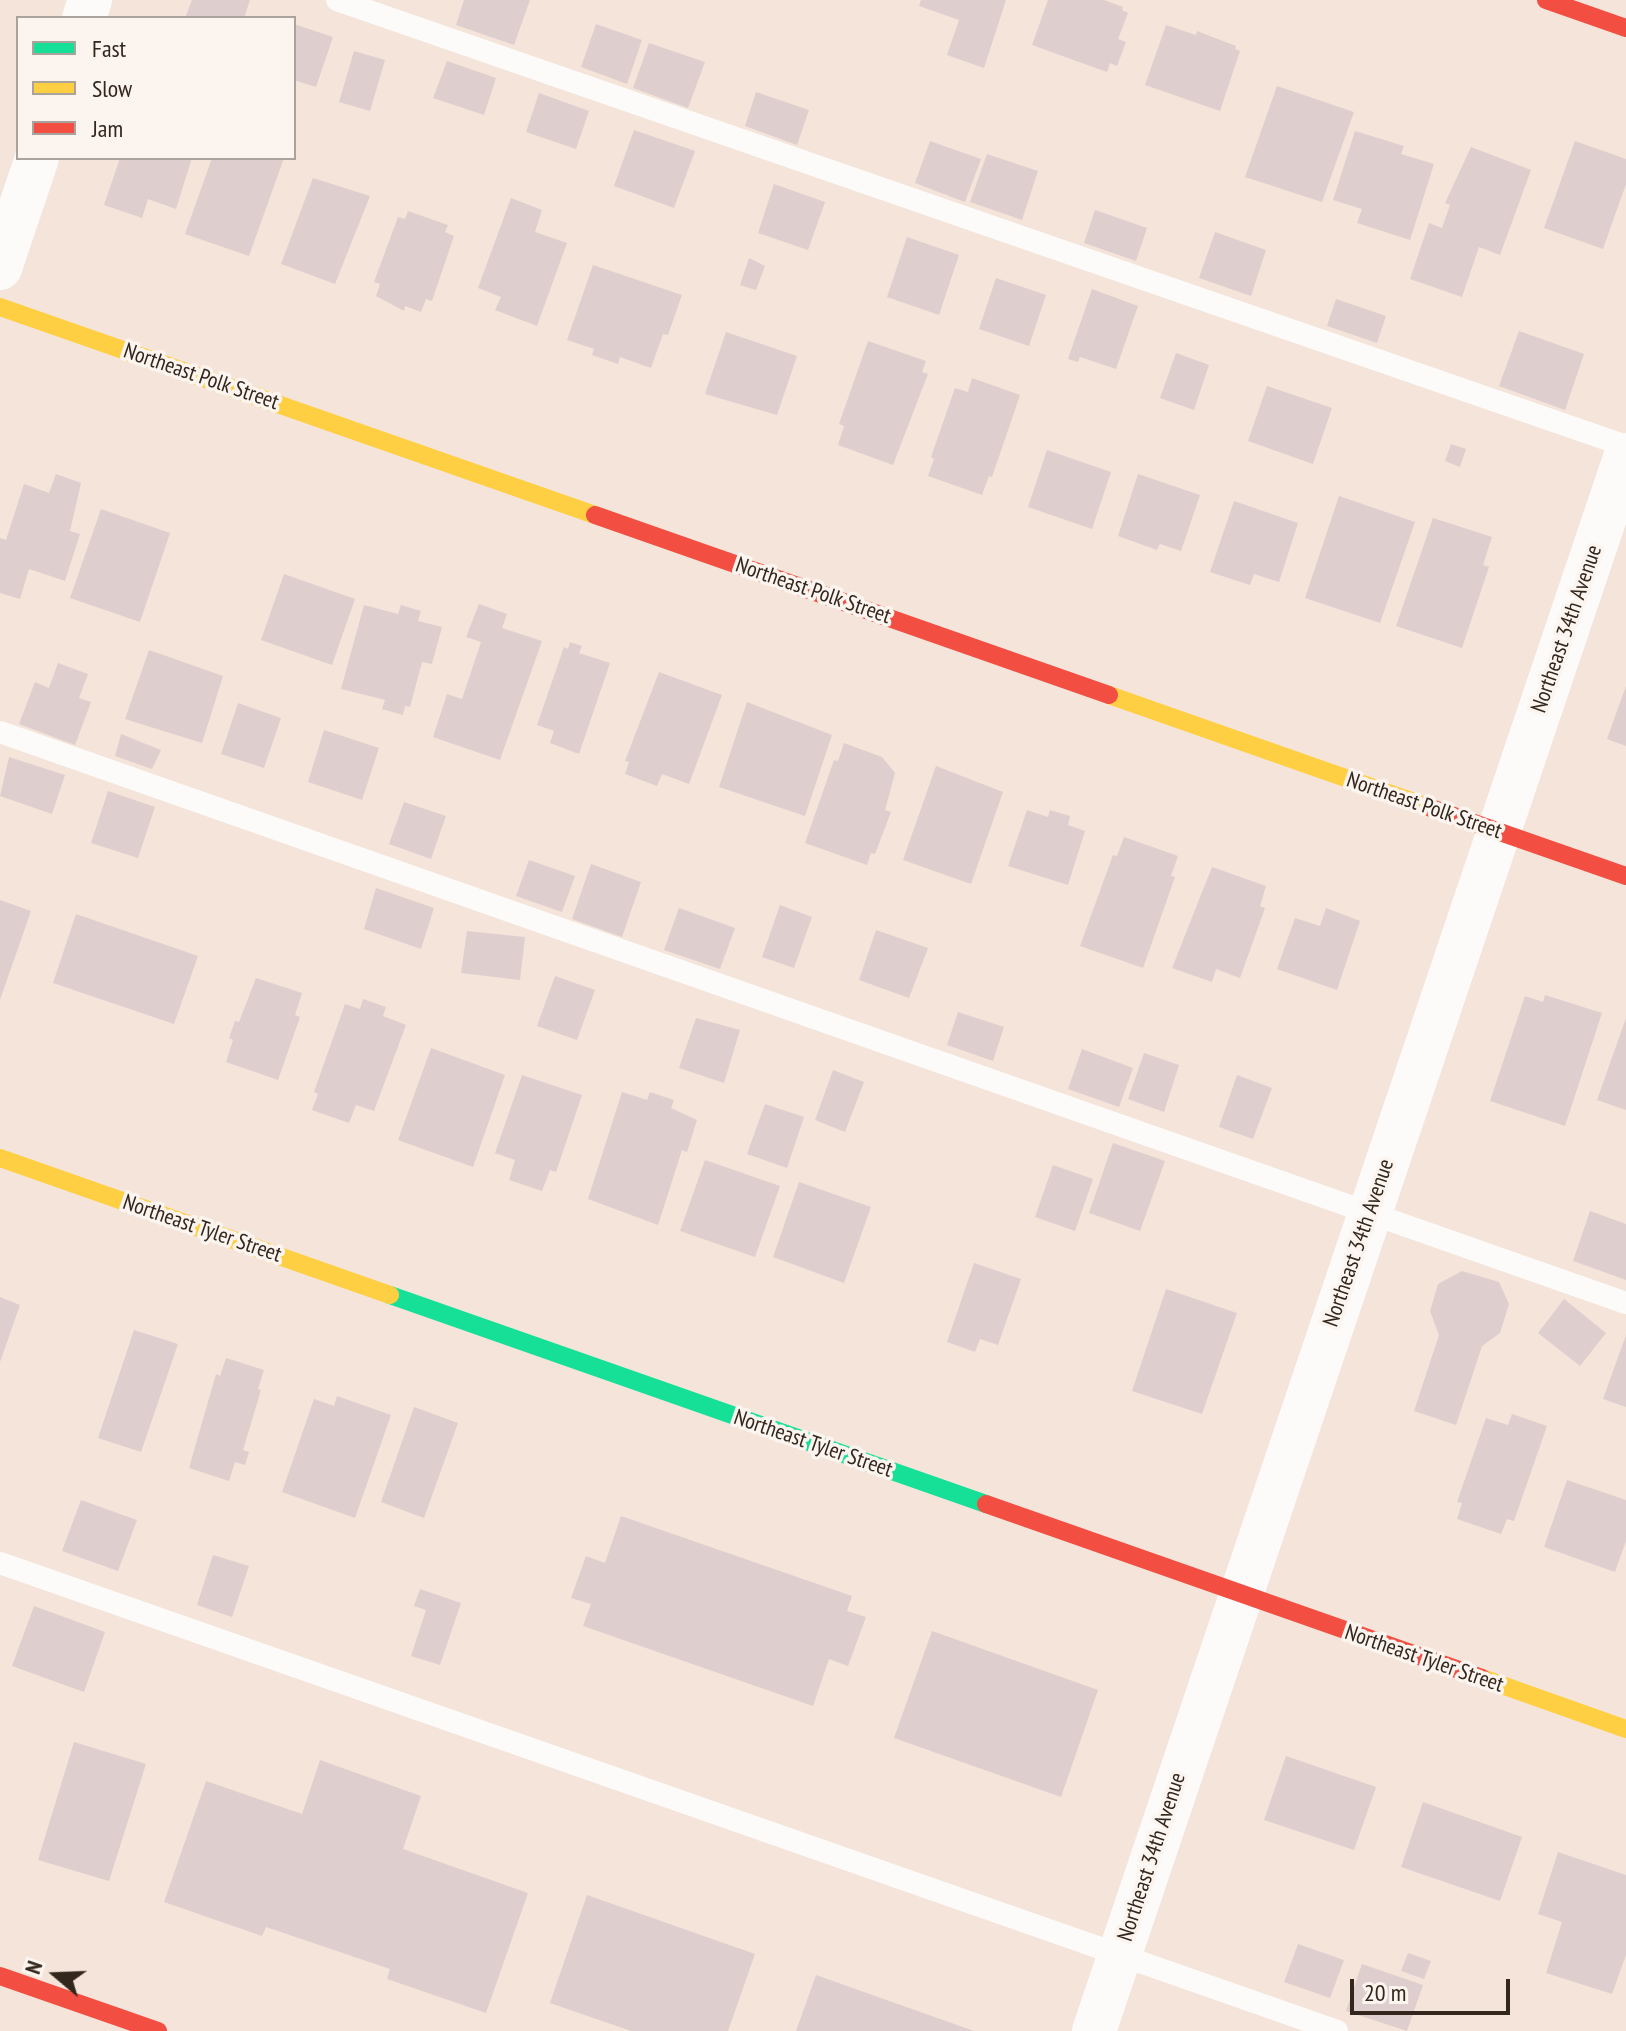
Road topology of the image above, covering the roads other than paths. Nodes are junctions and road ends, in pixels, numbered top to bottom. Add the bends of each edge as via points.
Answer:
1 (337, 0) edge
2 (1546, 0) edge
3 (1626, 28) edge
4 (36, 160) edge
5 (0, 268) edge
6 (0, 307) edge
7 (1626, 446) edge
8 (1626, 455) edge
9 (0, 732) edge
10 (1498, 832) junction
11 (1626, 876) edge
12 (0, 1158) edge
13 (1369, 1213) junction
14 (1626, 1303) edge
15 (0, 1563) edge
16 (1239, 1594) junction
17 (1626, 1729) edge
18 (1119, 1955) junction
19 (0, 1976) edge
20 (158, 2031) edge
21 (1094, 2031) edge
22 (1337, 2031) edge

1 - 7 lane
2 - 3 street
4 - 5 street
6 - 10 street, Northeast Polk Street
8 - 10 street, Northeast 34th Avenue
9 - 13 lane
10 - 11 street, Northeast Polk Street
10 - 13 street, Northeast 34th Avenue
12 - 16 street, Northeast Tyler Street
13 - 14 lane
13 - 16 street, Northeast 34th Avenue
15 - 18 lane
16 - 17 street, Northeast Tyler Street
16 - 18 street, Northeast 34th Avenue
18 - 21 street, Northeast 34th Avenue
18 - 22 lane
19 - 20 street

